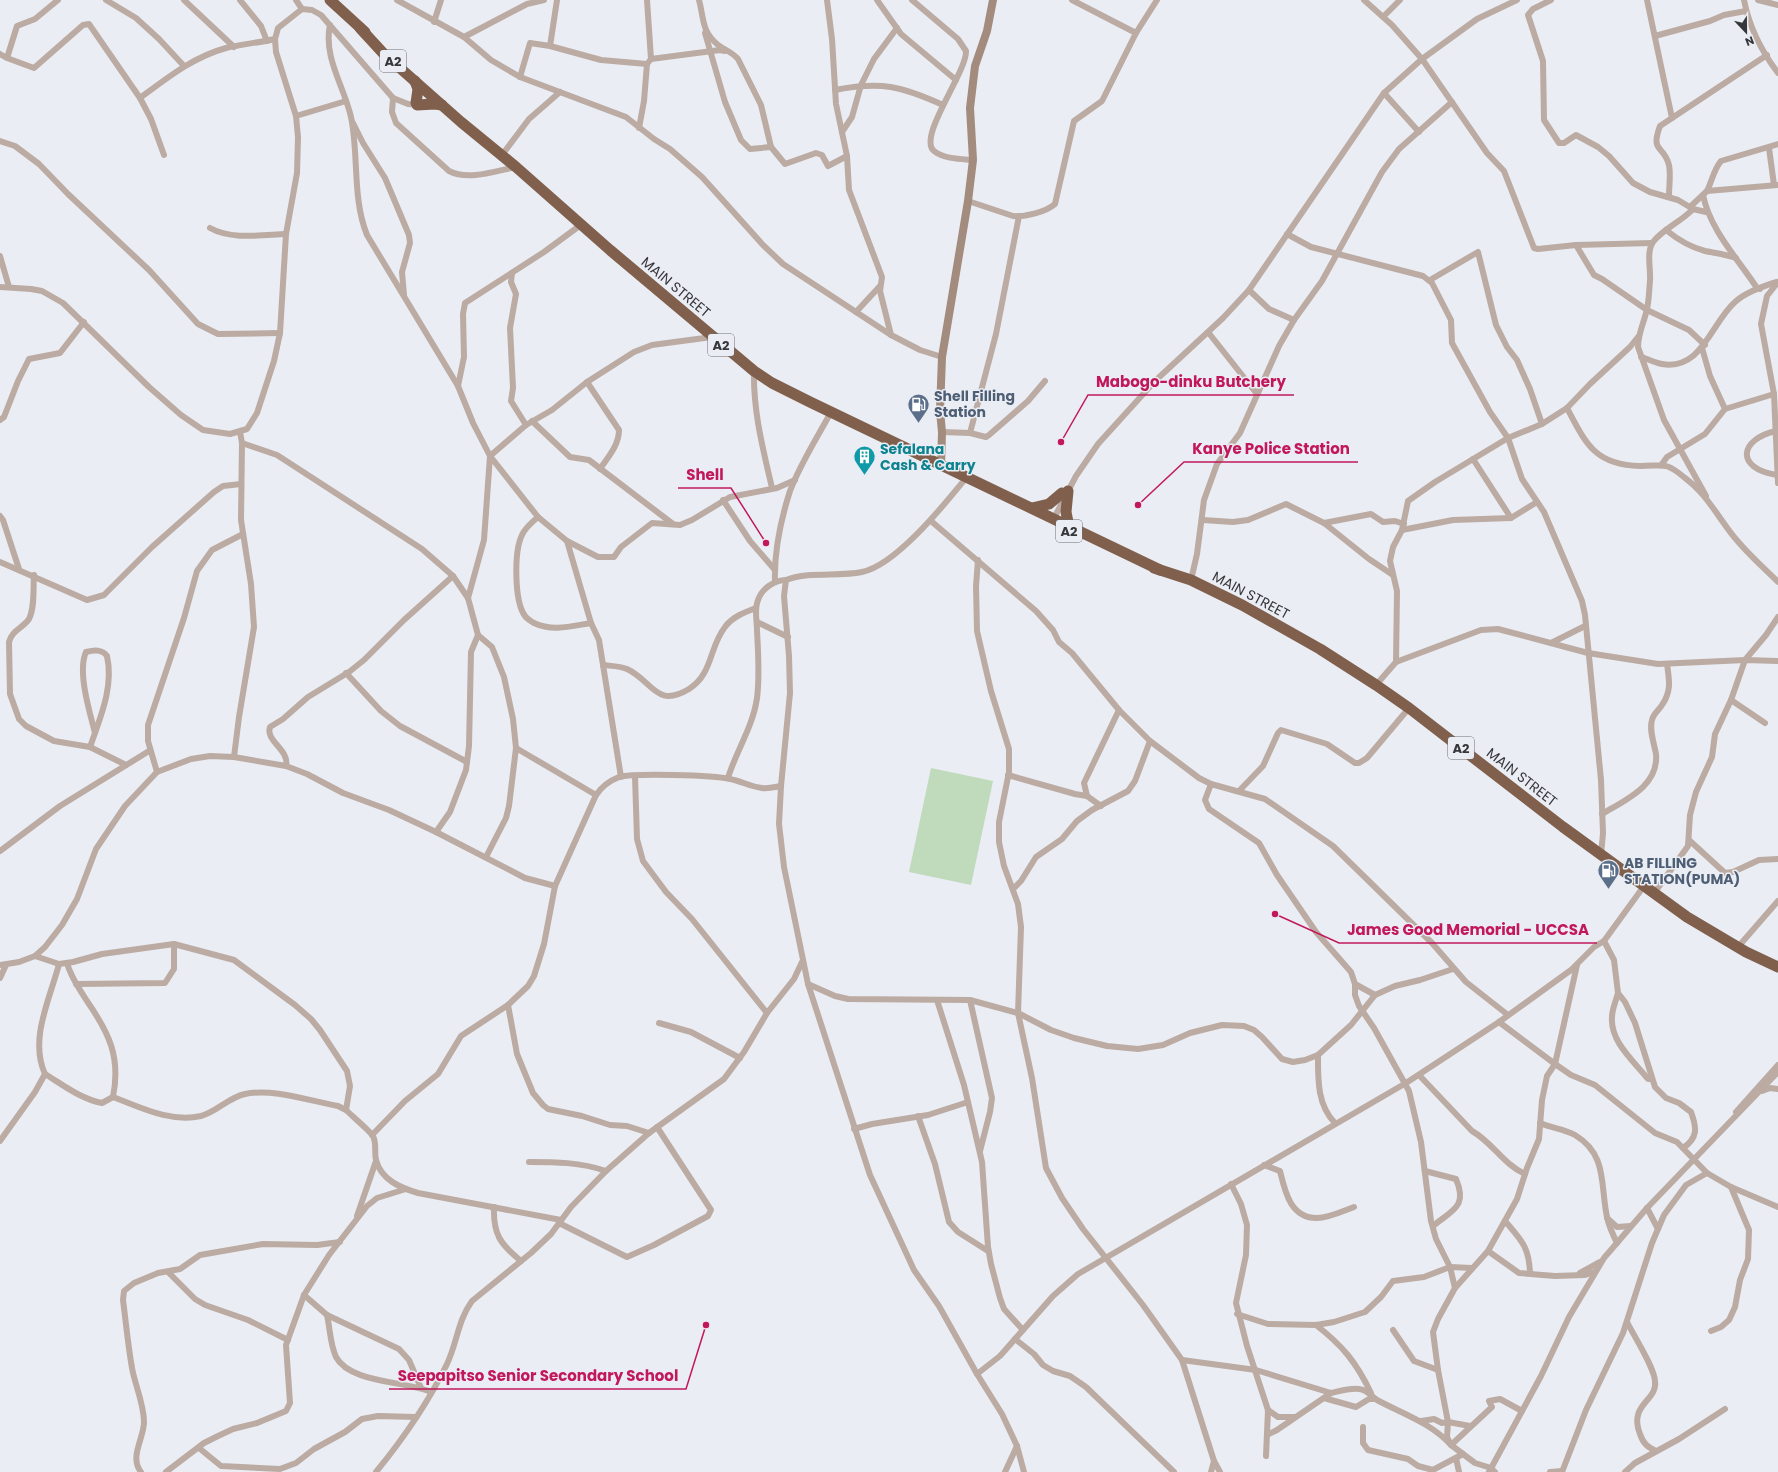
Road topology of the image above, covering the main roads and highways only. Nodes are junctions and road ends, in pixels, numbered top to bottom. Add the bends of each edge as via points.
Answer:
1 (330, 0) edge
2 (360, 28) junction
3 (416, 81) junction
4 (431, 92) junction
5 (442, 105) junction
6 (500, 153) junction
7 (981, 485) junction
8 (1032, 508) junction
9 (1051, 520) junction
10 (1069, 527) junction
11 (1160, 570) junction
12 (1778, 967) edge

1 - 2 highway, A2
2 - 3 highway, A2 via 377,48
2 - 4 highway, A2
3 - 4 highway, A2
3 - 5 highway via 418,89 415,104
4 - 5 highway, MAIN STREET / A2
4 - 6 highway, MAIN STREET / A2
5 - 6 highway, MAIN STREET / A2
6 - 7 highway, MAIN STREET / A2 via 754,371 772,383
7 - 8 highway, MAIN STREET / A2
7 - 9 highway, MAIN STREET / A2
8 - 9 highway, MAIN STREET / A2
8 - 10 highway via 1049,504 1065,492
9 - 10 highway, MAIN STREET / A2
9 - 11 highway, MAIN STREET / A2 via 1118,554
10 - 11 highway, MAIN STREET / A2
11 - 12 highway, MAIN STREET / A2 via 1191,580 1242,605 1320,649 1409,708 1687,917

